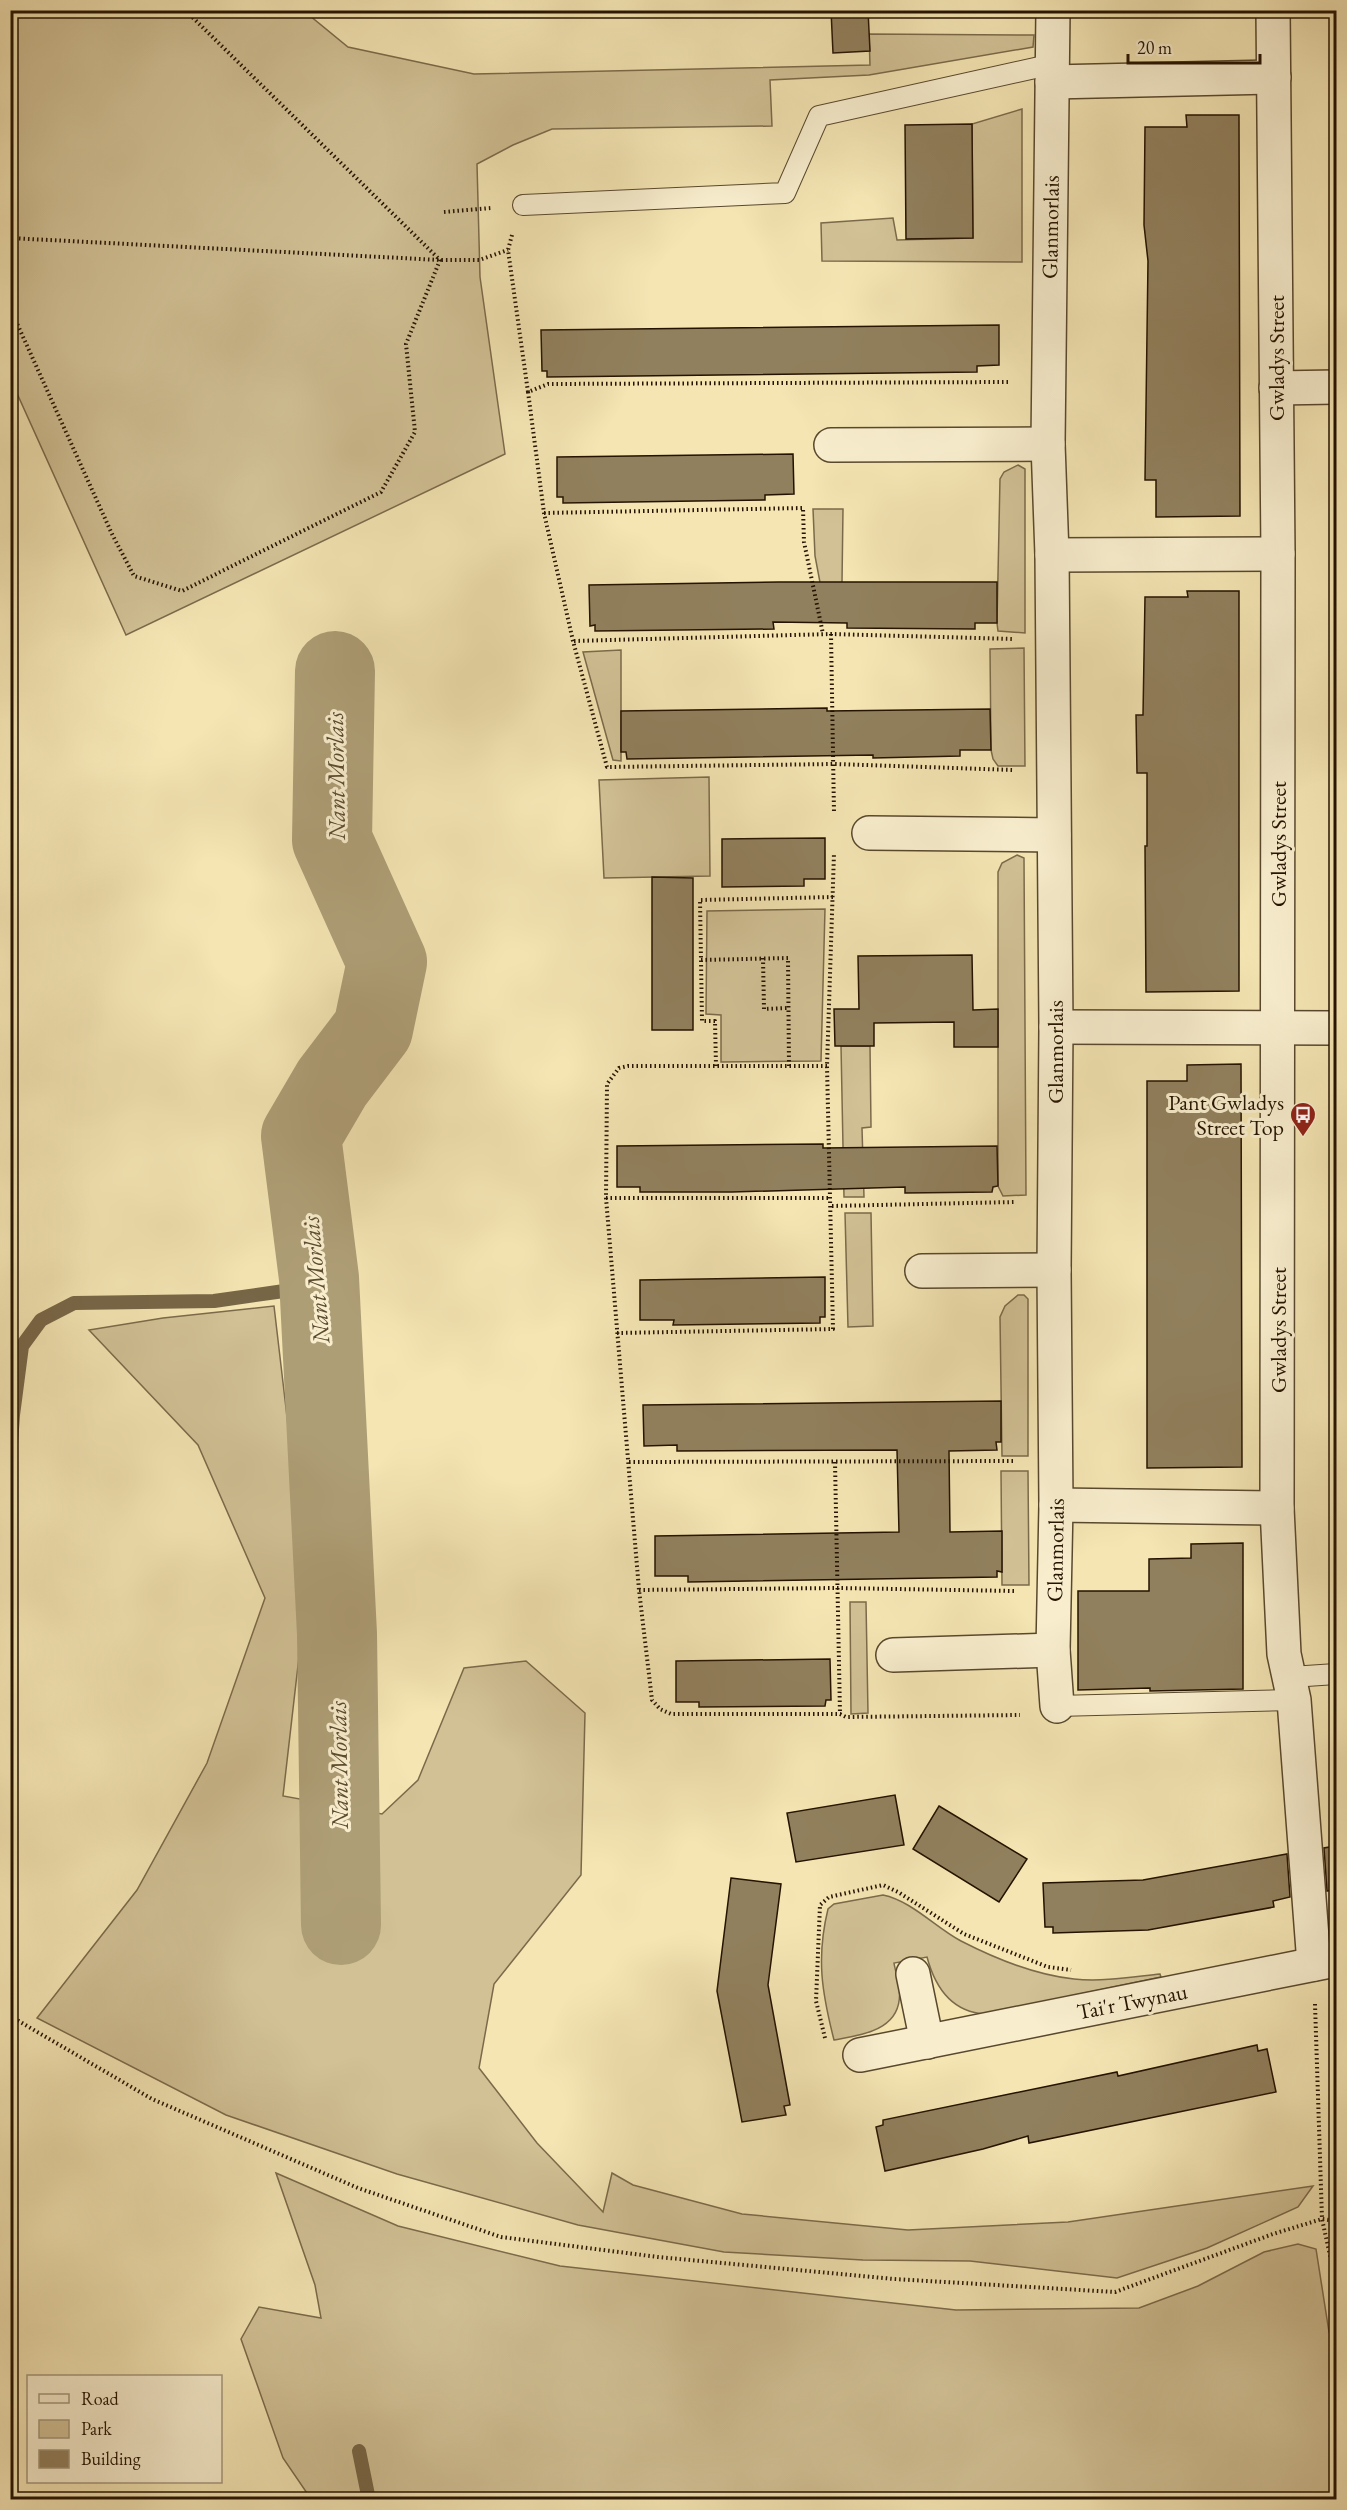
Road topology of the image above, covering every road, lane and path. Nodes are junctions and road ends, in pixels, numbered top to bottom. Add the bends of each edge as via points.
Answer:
1 (184, 10) edge
2 (1053, 10) edge
3 (1273, 10) edge
4 (1053, 73) junction
5 (1274, 77) junction
6 (523, 204) junction
7 (444, 212) dead end
8 (10, 238) edge
9 (508, 250) junction
10 (440, 260) junction
11 (10, 308) edge
12 (1048, 382) junction
13 (1336, 387) edge
14 (1276, 388) junction
15 (528, 392) junction
16 (1048, 444) junction
17 (831, 445) dead end
18 (544, 513) junction
19 (1278, 554) junction
20 (1052, 555) junction
21 (823, 634) junction
22 (831, 634) junction
23 (1053, 640) junction
24 (573, 641) junction
25 (835, 764) junction
26 (1053, 769) junction
27 (834, 821) dead end
28 (869, 833) dead end
29 (1054, 835) junction
30 (834, 844) dead end
31 (834, 897) junction
32 (763, 958) junction
33 (701, 960) junction
34 (788, 1008) junction
35 (1056, 1027) junction
36 (1278, 1028) junction
37 (1336, 1028) edge
38 (716, 1066) junction
39 (789, 1066) junction
40 (827, 1066) junction
41 (606, 1198) junction
42 (831, 1198) junction
43 (1054, 1202) junction
44 (832, 1206) junction
45 (1054, 1270) junction
46 (922, 1271) dead end
47 (617, 1333) junction
48 (1056, 1461) junction
49 (629, 1462) junction
50 (835, 1462) junction
51 (1056, 1505) junction
52 (1277, 1508) junction
53 (837, 1588) junction
54 (639, 1590) junction
55 (1055, 1592) junction
56 (1053, 1650) junction
57 (894, 1655) dead end
58 (1336, 1674) edge
59 (1293, 1688) junction
60 (1057, 1707) junction
61 (840, 1714) junction
62 (1325, 1962) edge
63 (913, 1974) dead end
64 (10, 2016) edge
65 (927, 2042) junction
66 (860, 2055) dead end
67 (1322, 2219) junction
68 (1336, 2221) edge
69 (1336, 2283) edge

1 - 10 path
2 - 4 street, Glanmorlais
3 - 5 street, Gwladys Street
4 - 5 street
4 - 6 lane via 819,116 784,193
4 - 12 street, Glanmorlais
5 - 14 street, Gwladys Street
6 - 7 path
6 - 9 path
8 - 10 path
9 - 10 path via 479,260
9 - 15 path
10 - 11 path via 406,344 415,432 381,492 182,591 134,576
12 - 15 path via 548,384
12 - 16 street, Glanmorlais
13 - 14 street
14 - 19 street, Gwladys Street
15 - 18 path
16 - 17 street
16 - 20 street, Glanmorlais
18 - 21 path via 803,508 804,542
18 - 24 path
19 - 20 street
19 - 36 street, Gwladys Street
20 - 23 street, Glanmorlais
21 - 22 path
21 - 24 path
22 - 23 path
22 - 25 path
23 - 26 street, Glanmorlais
24 - 25 path via 607,767
25 - 26 path
25 - 27 path
26 - 29 street, Glanmorlais
28 - 29 street
29 - 35 street, Glanmorlais
30 - 31 path
31 - 33 path via 700,900
31 - 40 path
32 - 33 path
32 - 34 path via 788,958
32 - 34 path via 764,1009
33 - 38 path via 702,1021 716,1021
34 - 39 path
35 - 36 street
35 - 43 street, Glanmorlais
36 - 37 street
36 - 52 street, Gwladys Street
38 - 39 path
38 - 41 path via 628,1066 611,1076 607,1084
39 - 40 path
40 - 42 path
41 - 42 path
41 - 47 path
42 - 44 path
43 - 44 path
43 - 45 street, Glanmorlais
44 - 47 path via 833,1329
45 - 46 street
45 - 48 street, Glanmorlais
47 - 49 path
48 - 50 path
48 - 51 street, Glanmorlais
49 - 50 path
49 - 54 path
50 - 53 path
51 - 52 street
51 - 55 street, Glanmorlais
52 - 59 street, Gwladys Street via 1284,1653
53 - 54 path
53 - 55 path
53 - 61 path
54 - 61 path via 650,1690 660,1709 671,1714
55 - 56 street, Glanmorlais
56 - 57 street
56 - 60 street, Glanmorlais
58 - 59 lane
59 - 60 lane
59 - 62 street, Gwladys Street
60 - 61 path via 1044,1714
62 - 65 street, Tai'r Twynau
62 - 67 path
63 - 65 street
64 - 67 path via 152,2098 358,2188 501,2236 658,2257 882,2278 1115,2292
65 - 66 street, Tai'r Twynau
67 - 68 path
67 - 69 path

